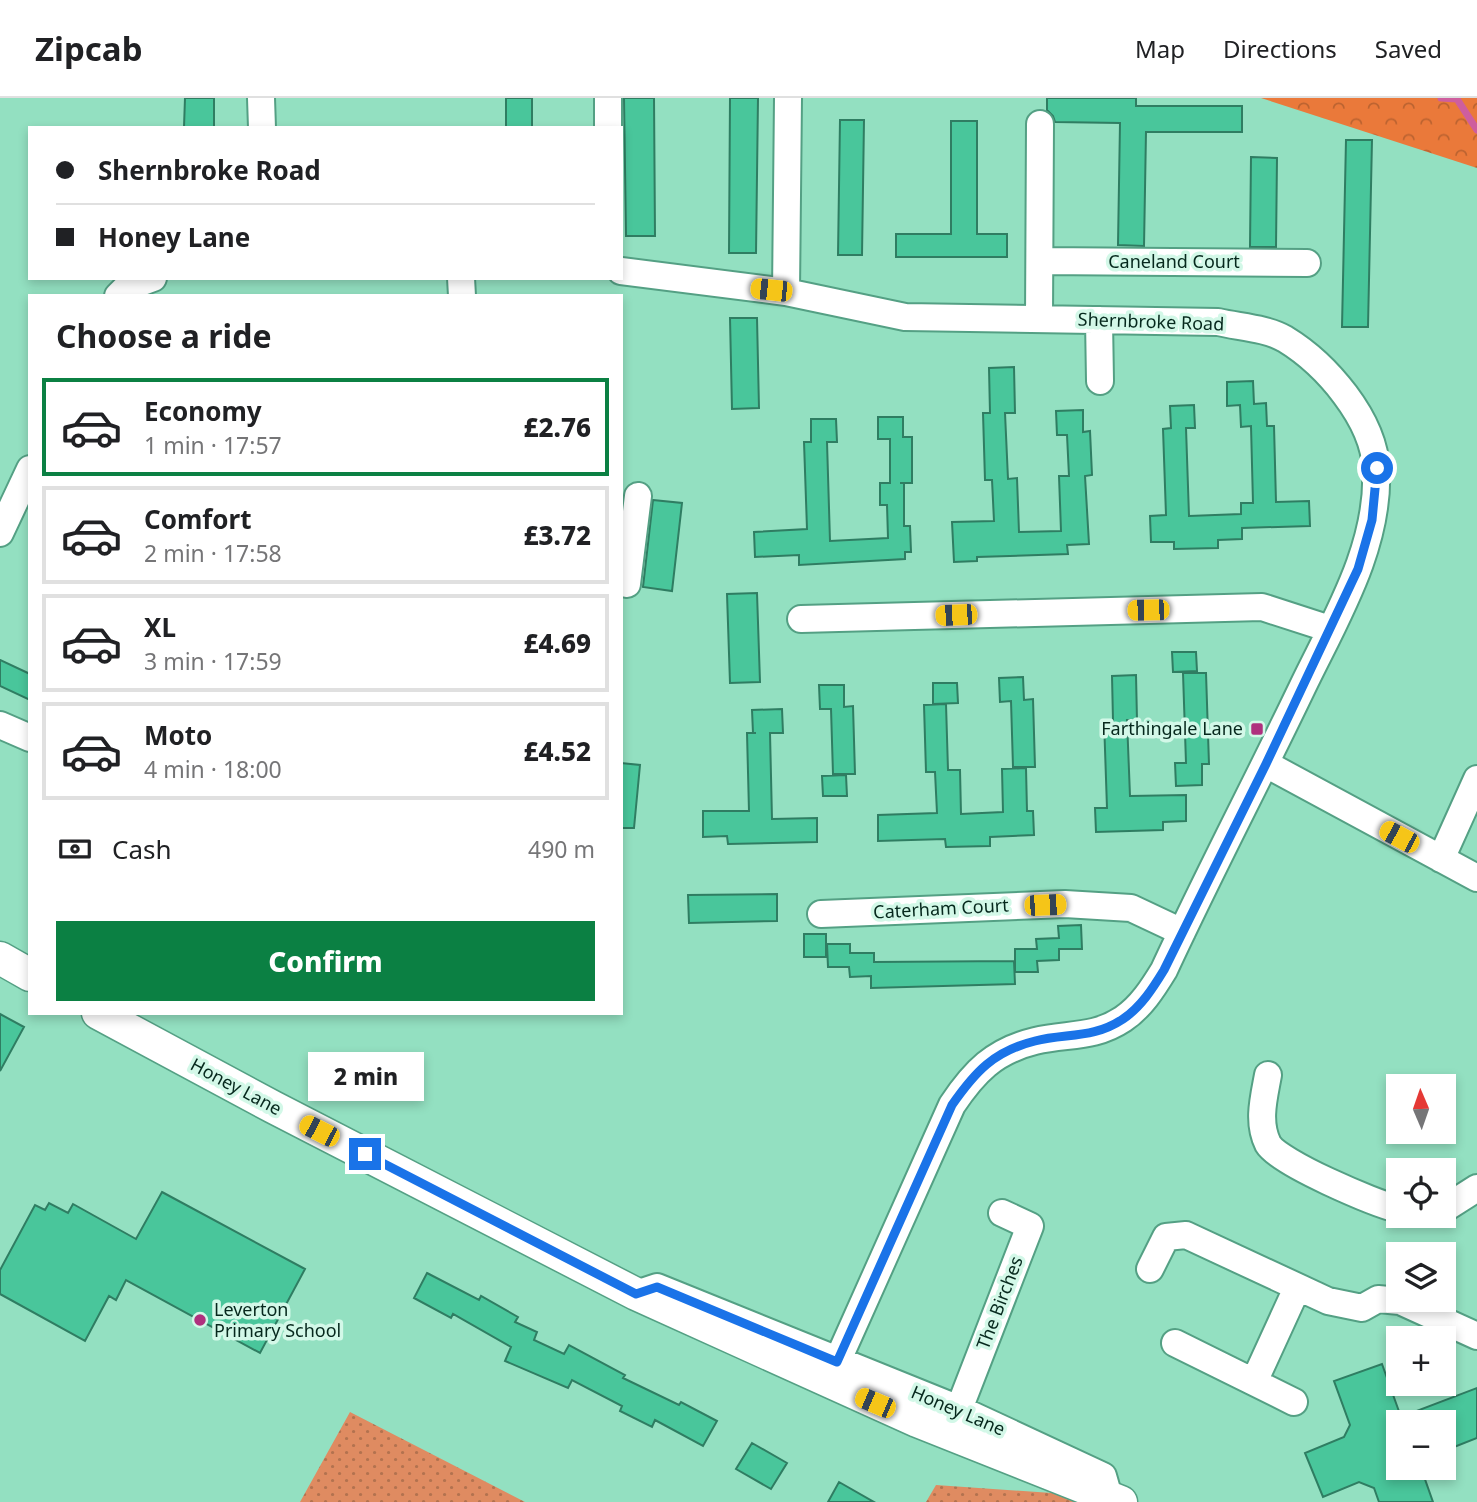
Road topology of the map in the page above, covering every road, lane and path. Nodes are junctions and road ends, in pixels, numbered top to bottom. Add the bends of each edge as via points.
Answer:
1 (261, 98) edge
2 (608, 98) edge
3 (788, 98) edge
4 (1040, 124) dead end
5 (262, 126) edge
6 (608, 126) edge
7 (1040, 261) junction
8 (1307, 263) dead end
9 (623, 271) edge
10 (146, 280) edge
11 (121, 287) edge
12 (786, 292) junction
13 (1039, 318) junction
14 (1099, 320) junction
15 (1100, 381) dead end
16 (28, 478) edge
17 (638, 496) dead end
18 (21, 511) edge
19 (0, 533) edge
20 (623, 583) edge
21 (801, 619) dead end
22 (1330, 629) junction
23 (0, 725) edge
24 (28, 737) edge
25 (1266, 764) junction
26 (1477, 779) edge
27 (1441, 859) junction
28 (1477, 878) edge
29 (821, 914) dead end
30 (1182, 932) junction
31 (0, 958) edge
32 (28, 974) edge
33 (102, 1015) edge
34 (1268, 1075) dead end
35 (1477, 1188) edge
36 (1456, 1201) edge
37 (1386, 1204) edge
38 (1002, 1213) dead end
39 (1150, 1269) dead end
40 (1297, 1288) junction
41 (1477, 1336) edge
42 (1175, 1343) dead end
43 (834, 1373) junction
44 (1254, 1382) junction
45 (1294, 1402) dead end
46 (959, 1409) junction
47 (1115, 1500) edge

1 - 5 street
2 - 6 street
3 - 12 street
4 - 7 street
7 - 8 street, Caneland Court
7 - 13 street
9 - 12 street, Shernbroke Road
10 - 11 street
12 - 13 street, Shernbroke Road via 905,317
13 - 14 street, Shernbroke Road
14 - 15 street
14 - 22 street, Shernbroke Road via 1218,322 1266,332 1283,338 1311,359 1342,390 1365,425 1377,468 1372,520 1358,569
16 - 18 street
17 - 20 street via 627,584
18 - 19 street
21 - 22 street via 1262,607
22 - 25 street, Shernbroke Road
23 - 24 street
25 - 27 street
25 - 30 street, Shernbroke Road
26 - 27 street
27 - 28 street
29 - 30 street, Caterham Court via 1065,904 1130,908
30 - 43 street, Shernbroke Road via 1147,997 1124,1019 1089,1035 1035,1041 1000,1054 971,1077 952,1105
31 - 32 street
33 - 43 street, Honey Lane via 636,1294
34 - 37 street via 1261,1119 1269,1144 1299,1167
35 - 36 street
38 - 46 street, The Birches via 1030,1226
39 - 40 street via 1166,1237 1186,1234
40 - 41 street via 1362,1308 1378,1299 1400,1301
40 - 44 street
42 - 44 street
43 - 46 street, Honey Lane
43 - 47 street, Honey Lane via 917,1421
44 - 45 street
46 - 47 street, Honey Lane via 1102,1476

